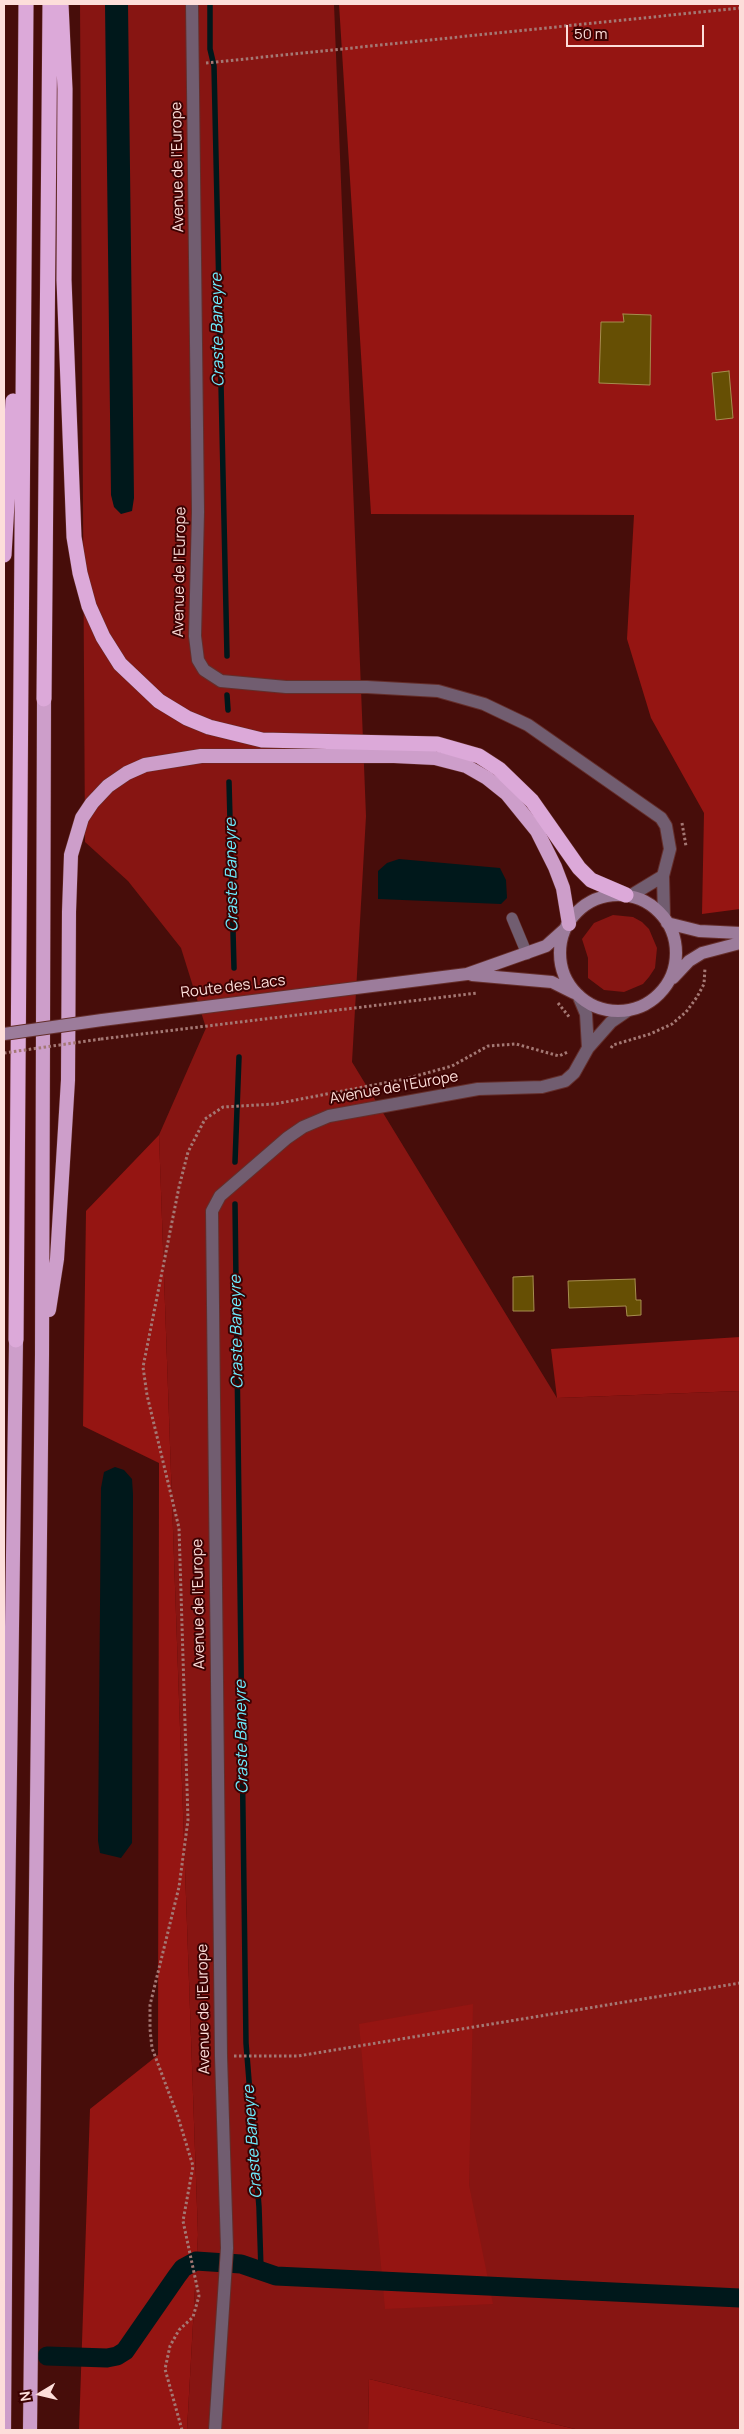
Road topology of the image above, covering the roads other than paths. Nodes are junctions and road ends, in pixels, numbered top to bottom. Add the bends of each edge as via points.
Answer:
1 (26, 4) edge
2 (50, 4) edge
3 (61, 4) edge
4 (192, 4) edge
5 (23, 280) junction
6 (4, 555) edge
7 (44, 699) joint
8 (663, 876) junction
9 (628, 896) junction
10 (512, 918) dead end
11 (666, 920) junction
12 (567, 926) junction
13 (740, 933) edge
14 (740, 943) edge
15 (527, 954) junction
16 (467, 974) junction
17 (668, 983) junction
18 (578, 995) junction
19 (627, 1011) junction
20 (4, 1034) edge
21 (586, 1053) junction
22 (16, 1340) joint
23 (42, 1355) junction
24 (4, 1876) edge
25 (7, 1984) junction
26 (4, 2430) edge
27 (30, 2430) edge
28 (215, 2430) edge

1 - 5 highway
2 - 7 highway
3 - 9 highway via 65,89 64,280 74,537 89,606 102,637 120,664 159,701 209,727 262,740 437,744 478,756 499,769 532,801 585,874 606,888
4 - 8 street, Avenue de l'Europe via 198,512 195,636 198,660 204,670 221,681 286,687 418,689 459,695 504,712 528,725 661,818 670,843
5 - 6 highway
5 - 22 highway
7 - 23 highway
8 - 9 street
8 - 11 street, Avenue de l'Europe
9 - 11 main road via 654,907
9 - 12 main road via 607,896 590,902
10 - 15 lane
11 - 13 main road via 699,931
11 - 17 main road via 673,932 676,950 675,967
12 - 15 main road, Route des Lacs via 546,946
12 - 18 main road via 561,946 561,964 567,981
12 - 23 highway via 563,888 537,831 507,794 466,766 436,758 394,756 202,756 145,765 108,786 82,818 71,855 68,1080 57,1259
14 - 17 main road via 702,953 689,961
15 - 16 main road, Route des Lacs
16 - 18 main road, Route des Lacs via 552,982
16 - 20 main road, Route des Lacs, bridge
17 - 19 main road via 643,1006
18 - 19 main road via 593,1006
18 - 21 street via 586,1014
19 - 21 street, Avenue de l'Europe via 611,1022
21 - 28 street, Avenue de l'Europe via 570,1077 551,1086 478,1090 343,1113 315,1122 287,1138 260,1161 220,1196 212,1211 221,2078 226,2248
22 - 25 highway
23 - 27 highway
24 - 25 highway
25 - 26 highway

